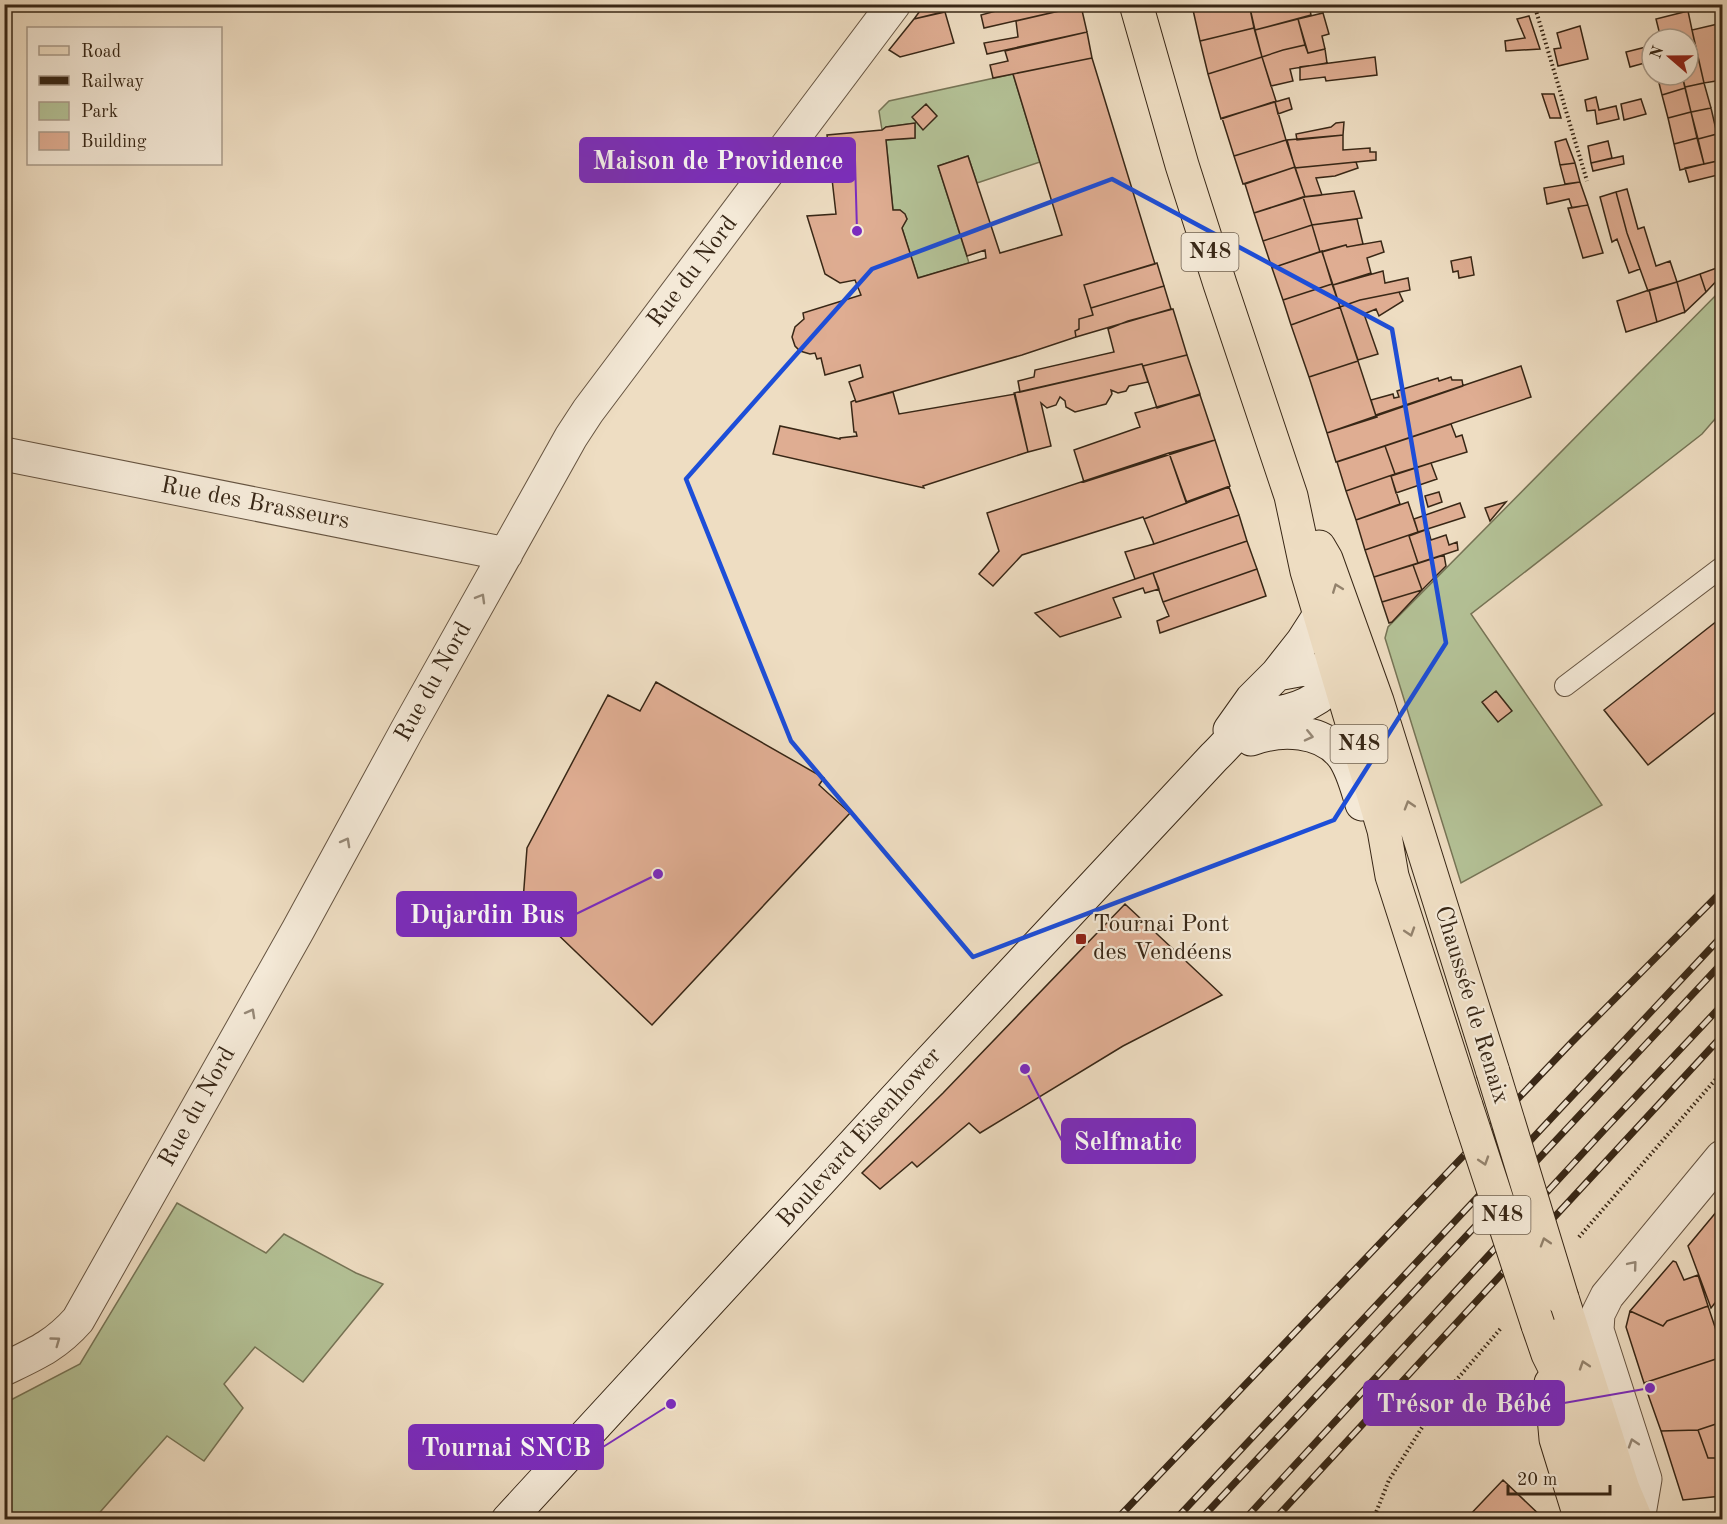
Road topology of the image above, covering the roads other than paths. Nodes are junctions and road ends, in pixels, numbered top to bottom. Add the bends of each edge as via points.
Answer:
1 (894, 4) edge
2 (1136, 4) edge
3 (4, 454) edge
4 (1291, 496) junction
5 (507, 554) junction
6 (1722, 567) edge
7 (1321, 613) junction
8 (1357, 642) junction
9 (1277, 674) junction
10 (1340, 679) junction
11 (1565, 686) dead end
12 (1377, 701) junction
13 (1214, 758) junction
14 (1392, 876) junction
15 (1722, 1156) edge
16 (1543, 1339) junction
17 (4, 1369) edge
18 (508, 1520) edge
19 (1581, 1520) edge
20 (1610, 1520) edge
21 (1637, 1520) edge

1 - 5 street, Rue du Nord via 588,411
2 - 4 main road, Chaussée de Renaix / N48 via 1182,165
3 - 5 street, Rue des Brasseurs
4 - 7 main road, Chaussée de Renaix / N48 via 1307,571
8 -> 4 main road, Chaussée de Renaix / N48 via 1326,559
17 -> 5 street, Rue du Nord via 49,1347 78,1320
6 - 11 lane
7 - 9 street, Boulevard Eisenhower
7 - 10 main road, Chaussée de Renaix / N48
8 - 10 street, Boulevard Eisenhower
8 - 12 main road, Chaussée de Renaix / N48
9 - 10 street via 1304,669
9 - 13 street, Boulevard Eisenhower via 1252,699
10 - 12 street
10 - 13 street, Boulevard Eisenhower via 1305,704 1253,720
10 - 14 main road, Chaussée de Renaix / N48 via 1384,830
21 -> 12 main road, Chaussée de Renaix / N48, bridge via 1623,1489 1562,1298
13 -> 14 street, Boulevard Eisenhower via 1260,736 1295,733 1316,736 1331,744 1351,771 1381,861
13 - 18 street, Boulevard Eisenhower
14 -> 16 main road, Chaussée de Renaix / N48, bridge
21 -> 15 street via 1645,1479 1597,1330 1598,1314 1607,1296
16 - 19 main road via 1556,1439
16 - 20 main road, Chaussée de Renaix / N48 via 1566,1390

